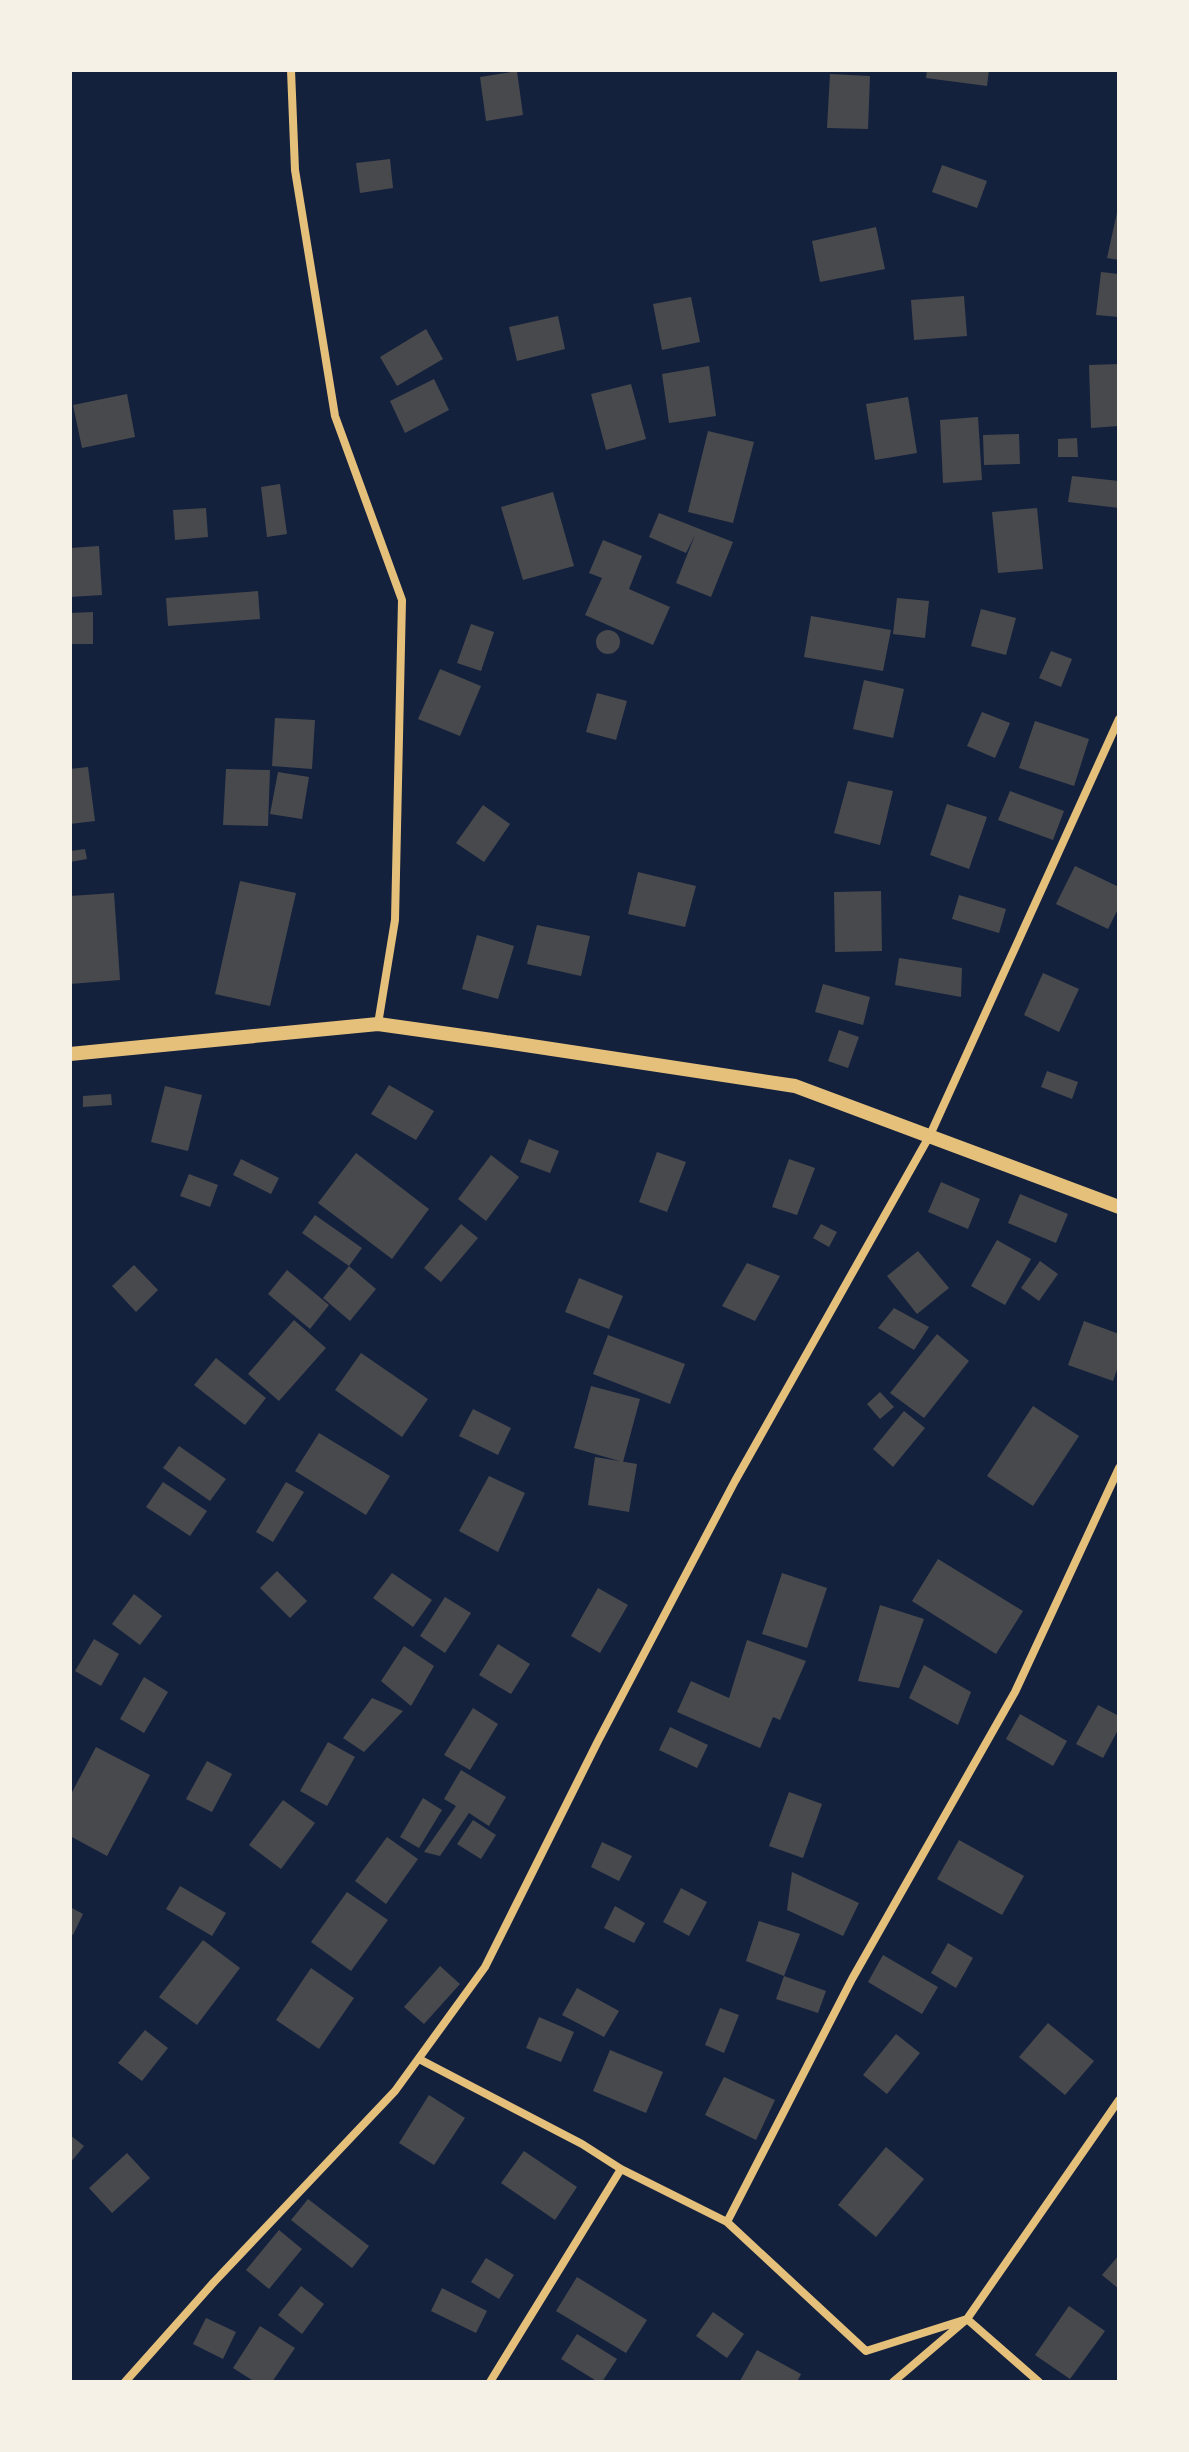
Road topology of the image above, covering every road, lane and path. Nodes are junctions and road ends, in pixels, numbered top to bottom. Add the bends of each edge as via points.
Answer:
1 (291, 70) edge
2 (1119, 719) edge
3 (378, 1024) junction
4 (70, 1054) edge
5 (930, 1135) junction
6 (1119, 1207) edge
7 (1119, 1468) edge
8 (419, 2059) junction
9 (1119, 2100) edge
10 (621, 2169) junction
11 (727, 2222) junction
12 (967, 2319) junction
13 (125, 2382) edge
14 (490, 2382) edge
15 (893, 2382) edge
16 (1039, 2382) edge

1 - 3 street via 295,170 335,416 402,600 395,920
2 - 5 street
3 - 4 street
3 - 5 street via 795,1086
5 - 6 street
5 - 8 street via 728,1495 485,1967
7 - 11 street via 1015,1692 852,1979
8 - 10 street
8 - 13 street
9 - 12 street
10 - 11 street
10 - 14 street
11 - 12 street via 866,2351
12 - 15 street
12 - 16 street

